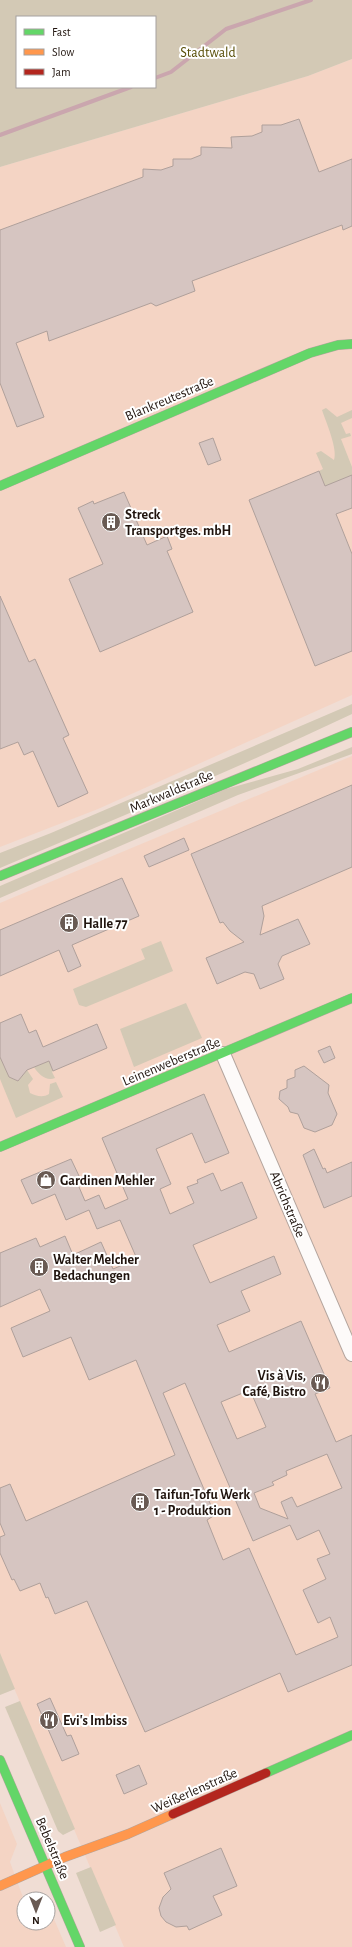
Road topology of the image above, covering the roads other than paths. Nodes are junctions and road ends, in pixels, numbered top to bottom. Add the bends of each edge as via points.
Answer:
1 (352, 344) edge
2 (0, 486) edge
3 (352, 732) edge
4 (0, 876) edge
5 (352, 998) edge
6 (223, 1054) junction
7 (0, 1147) edge
8 (352, 1354) edge
9 (352, 1735) edge
10 (0, 1760) edge
11 (45, 1866) junction
12 (0, 1886) edge
13 (80, 1947) edge

1 - 2 street, Blankreutestraße via 310,353
3 - 4 street, Markwaldstraße
5 - 6 street, Leinenweberstraße
6 - 7 street, Leinenweberstraße
6 - 8 street, Abrichstraße
9 - 11 street, Weißerlenstraße via 128,1834
10 - 11 street, Bebelstraße
11 - 12 street, Weißerlenstraße
11 - 13 street, Bebelstraße

